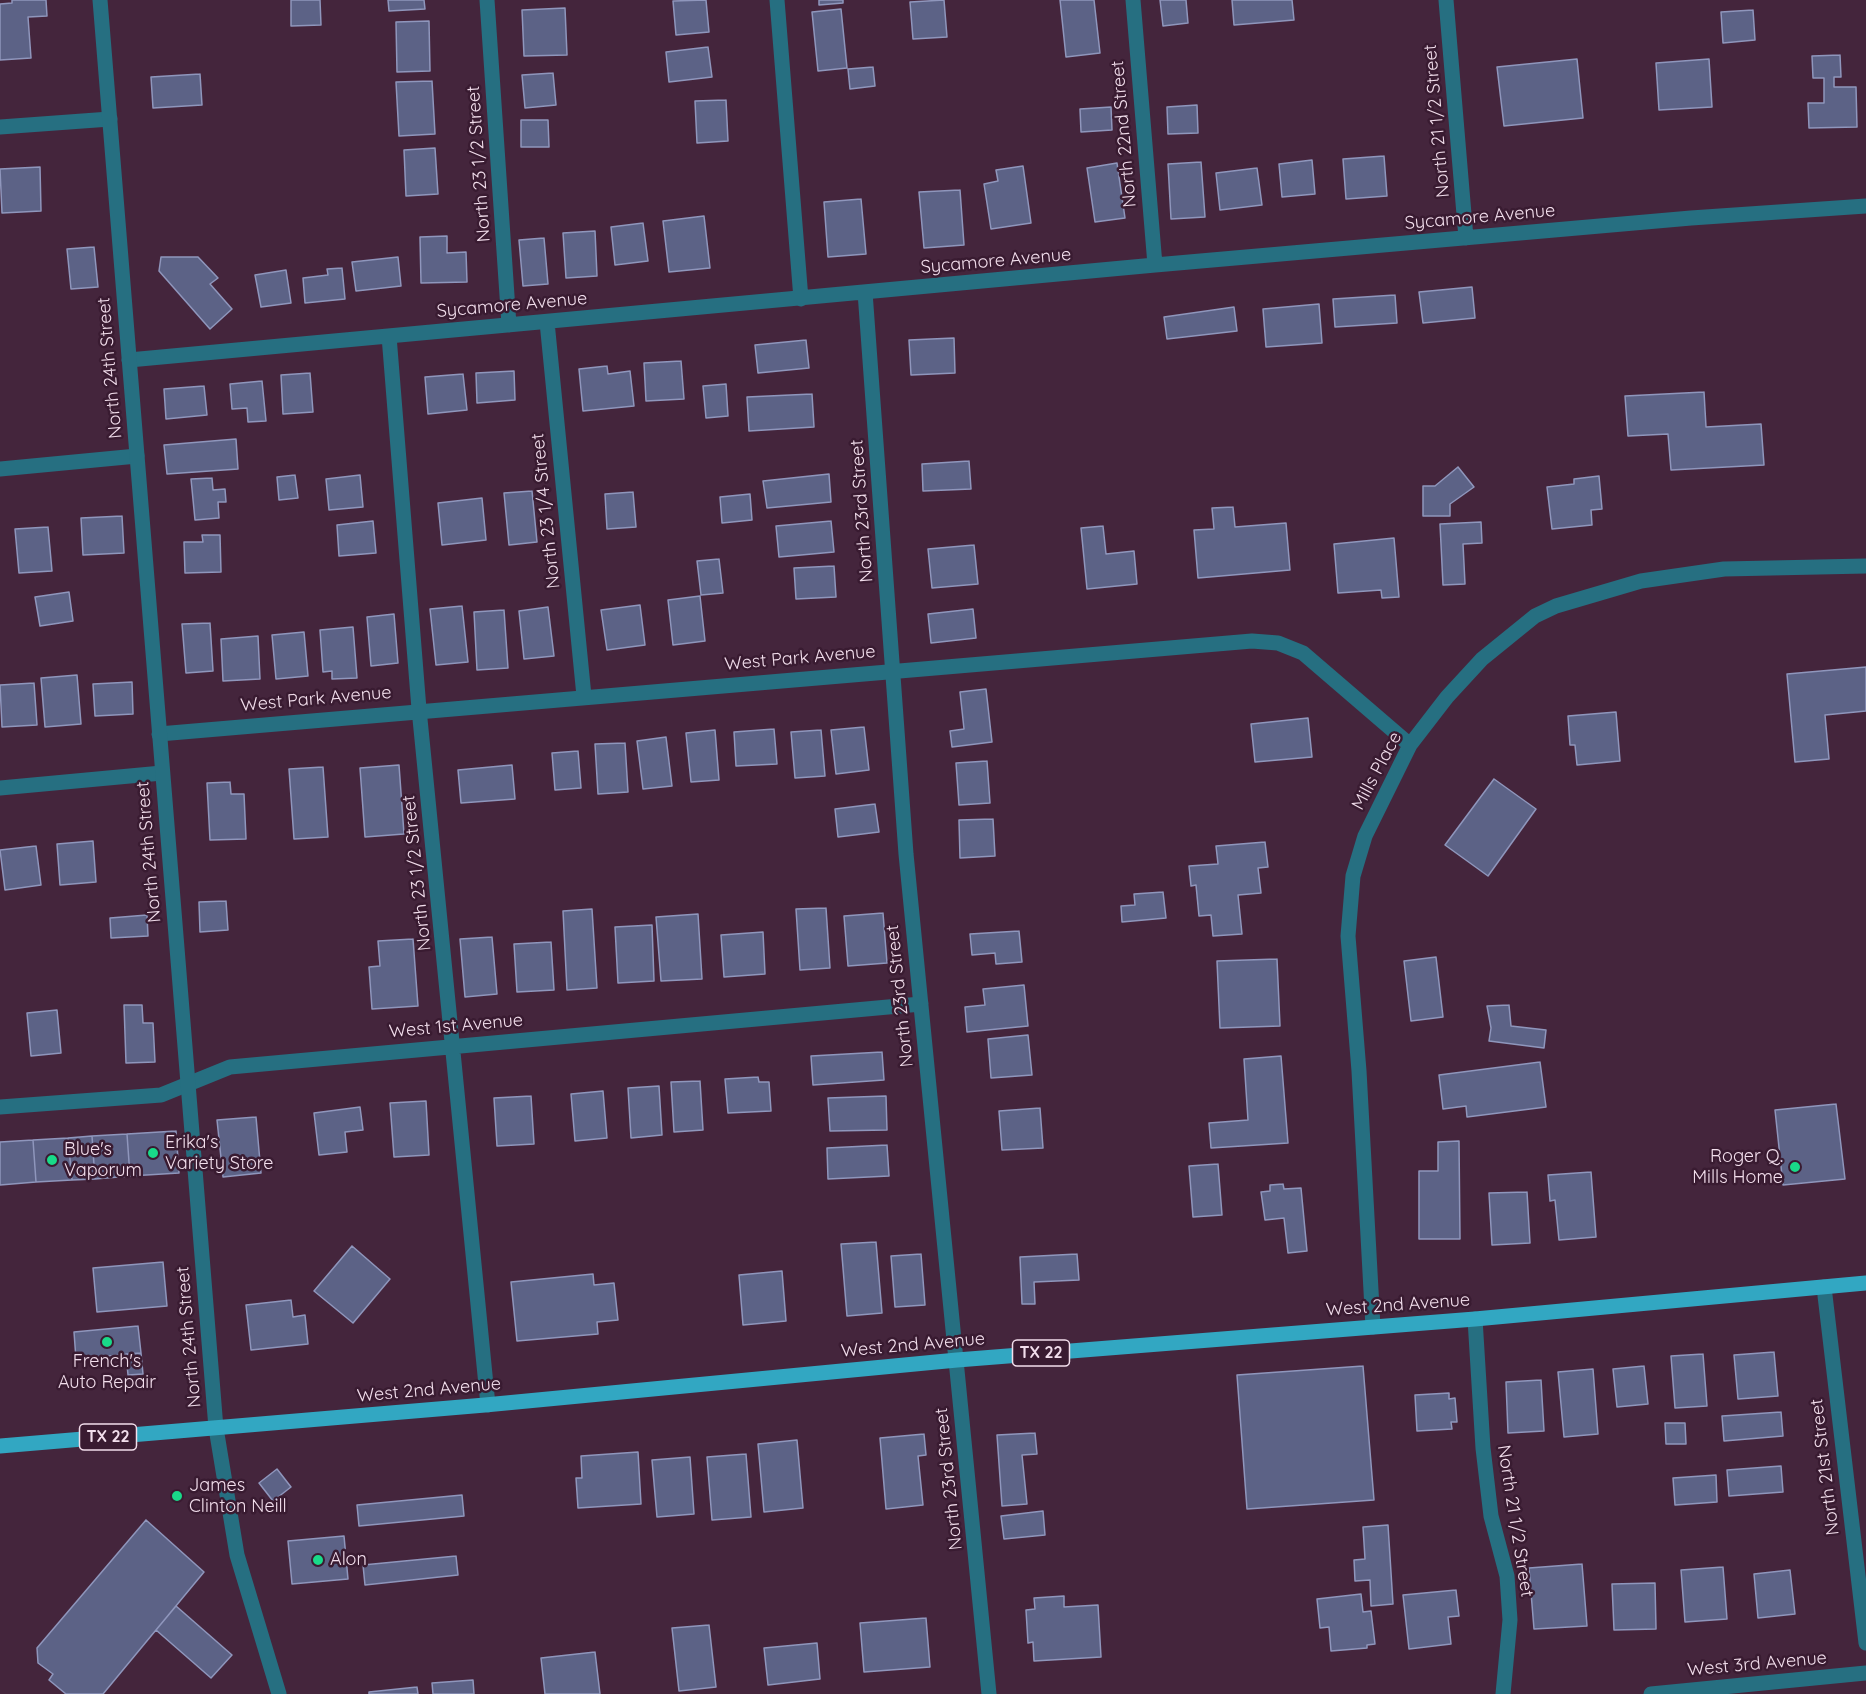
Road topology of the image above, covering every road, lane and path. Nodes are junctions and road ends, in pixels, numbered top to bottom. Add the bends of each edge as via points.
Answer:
1 (100, 0) edge
2 (487, 0) edge
3 (777, 0) edge
4 (1133, 0) edge
5 (1446, 0) edge
6 (110, 119) junction
7 (0, 127) edge
8 (1866, 206) edge
9 (1466, 238) junction
10 (1155, 266) junction
11 (865, 292) junction
12 (801, 299) junction
13 (547, 322) junction
14 (509, 325) junction
15 (389, 336) junction
16 (129, 360) junction
17 (137, 456) junction
18 (0, 469) edge
19 (1866, 566) edge
20 (893, 669) junction
21 (584, 696) junction
22 (419, 709) junction
23 (159, 734) junction
24 (1410, 745) junction
25 (162, 773) junction
26 (0, 788) edge
27 (921, 1004) junction
28 (454, 1045) junction
29 (188, 1085) junction
30 (0, 1107) edge
31 (1866, 1283) edge
32 (1824, 1287) junction
33 (1476, 1319) junction
34 (1373, 1326) junction
35 (957, 1360) junction
36 (488, 1405) junction
37 (216, 1428) junction
38 (0, 1446) edge
39 (1866, 1643) edge
40 (1866, 1674) edge
41 (1810, 1686) edge
42 (279, 1694) edge
43 (989, 1694) edge
44 (1503, 1694) edge
45 (1651, 1694) edge

1 - 6 street, North 24th Street
2 - 14 street, North 23 1/2 Street
3 - 12 street
4 - 10 street, North 22nd Street
5 - 9 street, North 21 1/2 Street
6 - 7 street
6 - 16 street, North 24th Street
8 - 9 street, Sycamore Avenue
9 - 10 street, Sycamore Avenue
10 - 11 street, Sycamore Avenue
11 - 12 street, Sycamore Avenue
11 - 20 street, North 23rd Street
12 - 13 street, Sycamore Avenue
13 - 14 street, Sycamore Avenue
13 - 21 street, North 23 1/4 Street
14 - 15 street, Sycamore Avenue
15 - 16 street, Sycamore Avenue
15 - 22 street, North 23 1/2 Street
16 - 17 street, North 24th Street
17 - 18 street
17 - 23 street, North 24th Street
19 - 24 street, Mills Place via 1724,569 1641,581 1556,606 1535,616 1482,659
20 - 21 street, West Park Avenue
20 - 24 street, West Park Avenue via 1252,640 1278,643 1302,653
20 - 27 street, North 23rd Street
21 - 22 street, West Park Avenue
22 - 23 street, West Park Avenue
22 - 28 street, North 23 1/2 Street
23 - 25 street, North 24th Street
24 - 34 street, Mills Place via 1365,836 1353,876 1348,936
25 - 26 street
25 - 29 street, North 24th Street
27 - 28 street, West 1st Avenue
27 - 35 street, North 23rd Street
28 - 29 street, West 1st Avenue via 230,1067
28 - 36 street, North 23 1/2 Street
29 - 30 street, West 1st Avenue via 161,1095
29 - 37 street, North 24th Street
31 - 32 main road, West 2nd Avenue / TX 22
32 - 33 main road, West 2nd Avenue / TX 22
32 - 39 street, North 21st Street
33 - 34 main road, West 2nd Avenue / TX 22
33 - 44 street, North 21 1/2 Street via 1491,1516 1507,1576 1510,1620
34 - 35 main road, West 2nd Avenue / TX 22
35 - 36 main road, West 2nd Avenue / TX 22
35 - 43 street, North 23rd Street
36 - 37 main road, West 2nd Avenue / TX 22
37 - 38 main road, West 2nd Avenue / TX 22
37 - 42 street, North 24th Street via 237,1556
40 - 41 street, West 3rd Avenue
41 - 45 street, West 3rd Avenue

